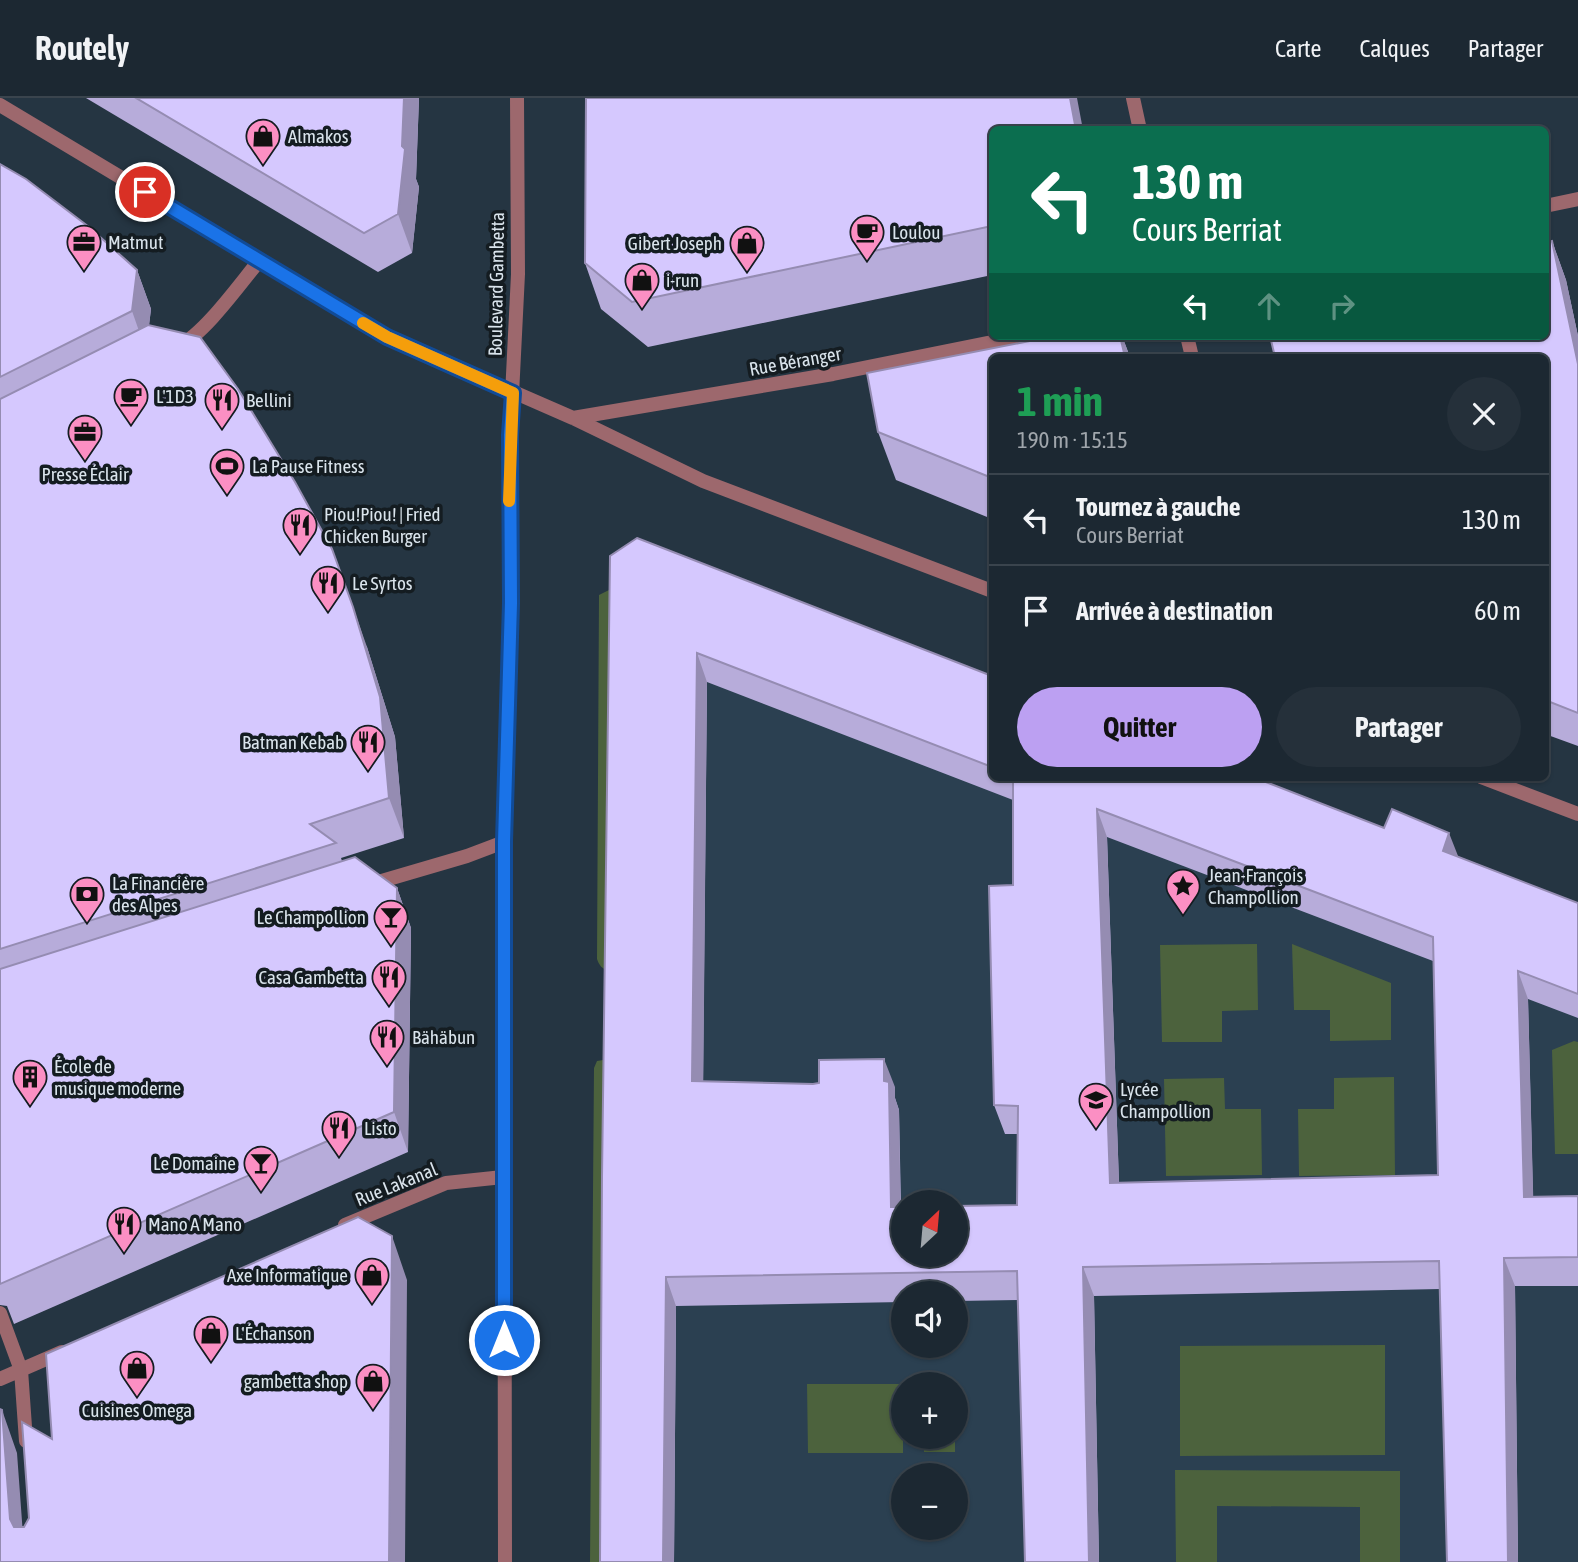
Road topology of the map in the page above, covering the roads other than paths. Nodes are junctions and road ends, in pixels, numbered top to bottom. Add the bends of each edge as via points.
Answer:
1 (517, 98) edge
2 (1133, 98) edge
3 (0, 105) edge
4 (1139, 126) edge
5 (1578, 199) edge
6 (1549, 205) edge
7 (259, 261) junction
8 (1002, 340) edge
9 (161, 355) edge
10 (513, 393) junction
11 (573, 418) junction
12 (989, 590) edge
13 (1491, 781) edge
14 (1578, 814) edge
15 (504, 842) junction
16 (356, 889) edge
17 (503, 1177) junction
18 (326, 1234) edge
19 (0, 1313) edge
20 (71, 1348) edge
21 (21, 1370) junction
22 (0, 1379) edge
23 (27, 1452) edge
24 (505, 1562) edge

1 - 10 street, Boulevard Gambetta
2 - 4 street
3 - 7 street
5 - 6 street
7 - 9 street via 186,342
7 - 10 street via 387,337
8 - 11 street, Rue Béranger
10 - 11 street
10 - 15 street, Boulevard Gambetta
11 - 12 street via 703,481
13 - 14 street
15 - 16 street
15 - 17 street, Boulevard Gambetta
17 - 18 street, Rue Lakanal via 446,1183
17 - 24 street, Boulevard Gambetta
19 - 21 street
20 - 21 street
21 - 22 street
21 - 23 street

